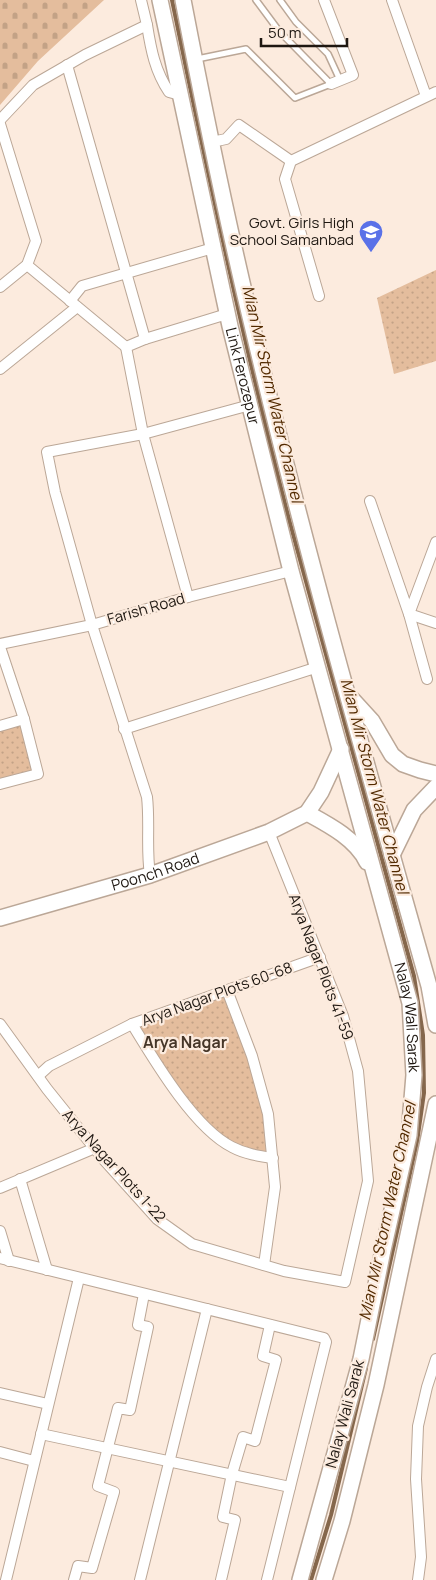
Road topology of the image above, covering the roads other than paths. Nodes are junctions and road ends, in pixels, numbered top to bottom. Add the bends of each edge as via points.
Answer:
1 (142, 0) edge
2 (160, 0) edge
3 (183, 0) edge
4 (256, 0) edge
5 (280, 0) edge
6 (324, 0) edge
7 (392, 0) edge
8 (146, 26) junction
9 (194, 60) junction
10 (67, 66) junction
11 (336, 82) junction
12 (431, 94) edge
13 (180, 95) junction
14 (0, 120) edge
15 (0, 124) edge
16 (212, 142) junction
17 (291, 161) junction
18 (213, 248) junction
19 (27, 265) junction
20 (126, 274) junction
21 (0, 287) edge
22 (319, 296) dead end
23 (74, 304) junction
24 (229, 320) junction
25 (251, 324) junction
26 (145, 339) junction
27 (126, 348) junction
28 (0, 369) edge
29 (250, 405) junction
30 (143, 434) junction
31 (370, 501) dead end
32 (436, 542) edge
33 (291, 571) junction
34 (188, 597) junction
35 (409, 614) junction
36 (436, 623) edge
37 (92, 625) junction
38 (0, 645) edge
39 (318, 667) junction
40 (427, 679) dead end
41 (348, 695) junction
42 (24, 719) junction
43 (0, 726) edge
44 (124, 728) junction
45 (341, 749) junction
46 (436, 774) edge
47 (0, 784) edge
48 (436, 787) edge
49 (307, 813) junction
50 (269, 832) junction
51 (392, 855) junction
52 (150, 875) junction
53 (374, 876) junction
54 (0, 918) edge
55 (320, 957) junction
56 (227, 990) junction
57 (0, 1024) edge
58 (132, 1024) junction
59 (436, 1025) edge
60 (38, 1076) junction
61 (436, 1104) edge
62 (95, 1148) junction
63 (273, 1158) junction
64 (20, 1179) junction
65 (0, 1188) edge
66 (0, 1231) edge
67 (4, 1260) edge
68 (264, 1266) junction
69 (47, 1270) junction
70 (79, 1278) junction
71 (344, 1282) joint
72 (144, 1294) junction
73 (207, 1309) junction
74 (270, 1325) junction
75 (436, 1359) edge
76 (355, 1379) junction
77 (376, 1385) junction
78 (0, 1393) edge
79 (48, 1404) junction
80 (41, 1434) junction
81 (107, 1448) junction
82 (0, 1452) edge
83 (34, 1461) junction
84 (169, 1461) junction
85 (232, 1474) junction
86 (290, 1487) junction
87 (6, 1580) edge
88 (74, 1580) edge
89 (140, 1580) edge
90 (221, 1580) edge
91 (267, 1580) edge
92 (300, 1580) edge
93 (324, 1580) edge
94 (418, 1580) edge

1 - 8 street
2 - 13 main road, Link Ferozepur
3 - 9 main road, Link Ferozepur
4 - 11 lane via 279,31
5 - 11 lane via 296,22 328,54
6 - 11 street via 353,75
7 - 12 street
8 - 10 street
8 - 13 street via 152,57 161,80 169,92
9 - 11 lane via 246,49 295,98
9 - 16 main road, Link Ferozepur
10 - 14 street via 33,85
10 - 20 street
12 - 17 street
13 - 18 main road, Link Ferozepur
15 - 19 street via 36,241
16 - 17 street via 226,139 240,125
16 - 25 main road, Link Ferozepur
17 - 22 street via 285,179
18 - 20 street
18 - 24 main road, Link Ferozepur
19 - 21 street
19 - 23 street
20 - 23 street via 82,286
20 - 26 street
23 - 27 street
23 - 28 street
24 - 25 main road
24 - 26 street
24 - 29 main road, Link Ferozepur
25 - 41 main road, Link Ferozepur
26 - 27 street
27 - 30 street
29 - 30 street
29 - 33 main road, Link Ferozepur
30 - 34 street
30 - 37 street via 46,452
31 - 35 street
32 - 35 street
33 - 34 street, Farish Road
33 - 39 main road, Link Ferozepur
34 - 37 street, Farish Road
35 - 36 street
35 - 40 street
37 - 38 street, Farish Road
37 - 44 street
38 - 42 street
39 - 44 street
39 - 45 main road, Link Ferozepur
41 - 46 main road via 372,721 392,755 404,764
41 - 51 main road, Nalay Wali Sarak
42 - 43 street
42 - 47 street via 38,774
44 - 52 street via 147,797
45 - 49 main road, Poonch Road via 322,792
45 - 53 main road, Nalay Wali Sarak
48 - 51 main road via 414,810
49 - 50 main road, Poonch Road
49 - 53 main road via 348,838 364,856
50 - 52 main road, Poonch Road
50 - 55 street, Arya Nagar Plots 41-59
51 - 59 main road, Nalay Wali Sarak via 429,986
52 - 54 main road, Poonch Road
53 - 76 main road, Nalay Wali Sarak via 410,1003 414,1075 409,1136
55 - 56 street, Arya Nagar Plots 60-68
55 - 71 street, Arya Nagar Plots 41-59 via 343,1016 358,1071 368,1181
56 - 58 street, Arya Nagar Plots 60-68
56 - 63 street via 252,1056 268,1114
57 - 60 street, Arya Nagar Plots 1-22
58 - 60 street, Arya Nagar Plots 60-68 via 49,1066
58 - 63 street via 156,1064 195,1116 231,1147
60 - 62 street, Arya Nagar Plots 1-22
61 - 77 main road, Nalay Wali Sarak
62 - 64 street
62 - 68 street, Arya Nagar Plots 1-22 via 157,1219 192,1244
63 - 68 street via 275,1187
64 - 65 street
64 - 69 street
66 - 67 street
67 - 69 street
68 - 71 street, Arya Nagar Plots 1-22
69 - 70 street
70 - 72 street
70 - 79 street
72 - 73 street
72 - 81 street via 138,1325 148,1326 130,1410 118,1408
73 - 74 street
73 - 84 street
74 - 85 street via 263,1356 276,1360 255,1440 243,1437
74 - 86 street via 324,1338 326,1342
75 - 94 street via 418,1426 416,1479 421,1557
76 - 77 main road
76 - 92 main road, Nalay Wali Sarak
77 - 93 main road, Nalay Wali Sarak
78 - 79 street
79 - 80 street
80 - 81 street
80 - 83 street
81 - 84 street
81 - 88 street via 98,1486 114,1492 92,1568 78,1566
82 - 83 street
83 - 87 street
84 - 85 street
84 - 89 street
85 - 86 street
85 - 90 street via 224,1517 235,1520
86 - 91 street

